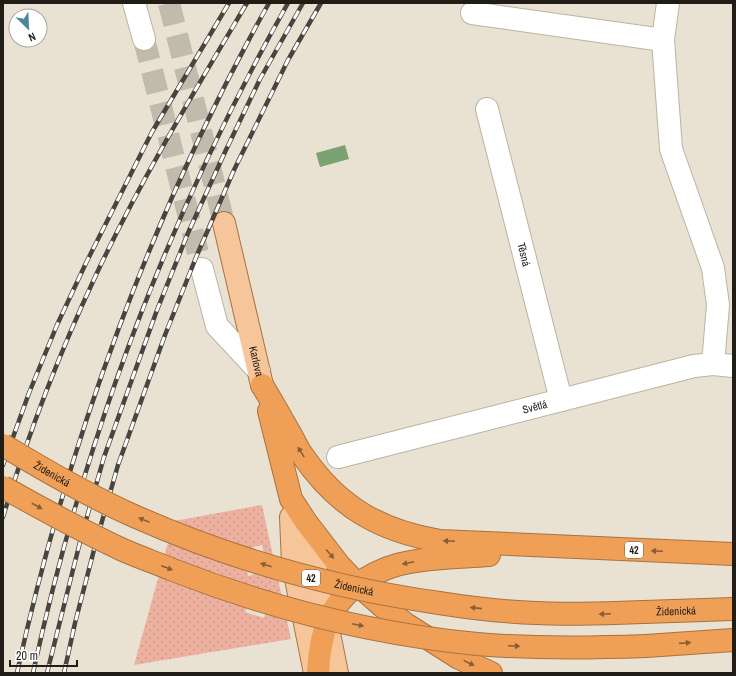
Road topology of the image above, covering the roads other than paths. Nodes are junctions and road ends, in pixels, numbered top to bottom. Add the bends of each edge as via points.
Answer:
1 (134, 3) edge
2 (668, 3) edge
3 (472, 13) dead end
4 (144, 39) tunnel mouth
5 (663, 40) junction
6 (487, 109) dead end
7 (224, 223) tunnel mouth
8 (202, 269) tunnel mouth
9 (723, 365) edge
10 (261, 378) junction
11 (561, 400) junction
12 (3, 445) edge
13 (338, 457) dead end
14 (3, 488) edge
15 (291, 499) junction
16 (572, 547) junction
17 (733, 554) edge
18 (357, 584) junction
19 (733, 609) edge
20 (327, 624) junction
21 (733, 640) edge
22 (317, 673) edge
23 (337, 673) edge
24 (491, 673) edge

1 - 4 street
2 - 5 street
3 - 5 street
5 - 9 street via 671,149 713,268
6 - 11 street, Těsná
7 - 10 main road, Karlova / 42
8 - 10 street via 217,326
9 - 11 street, Světlá via 694,366
10 - 15 highway, Karlova / 42
16 -> 10 highway, 42 via 440,541 421,538 367,518 324,484 302,455
11 - 13 street, Světlá
19 -> 12 highway, Židenická / 42, bridge via 535,614 399,597 309,578 224,552 133,516
14 -> 21 highway, bridge via 124,550 212,585 305,614 393,633 478,644 533,647 594,648
15 -> 18 highway, 42 via 322,544
15 - 20 main road, Karlova via 314,559
15 - 22 main road, Karlova via 293,564
17 -> 16 highway, 42
16 -> 18 highway via 410,562 392,566
18 - 20 highway via 346,594
18 -> 24 highway, 42 via 426,638
20 - 22 highway
20 - 23 main road, Karlova

